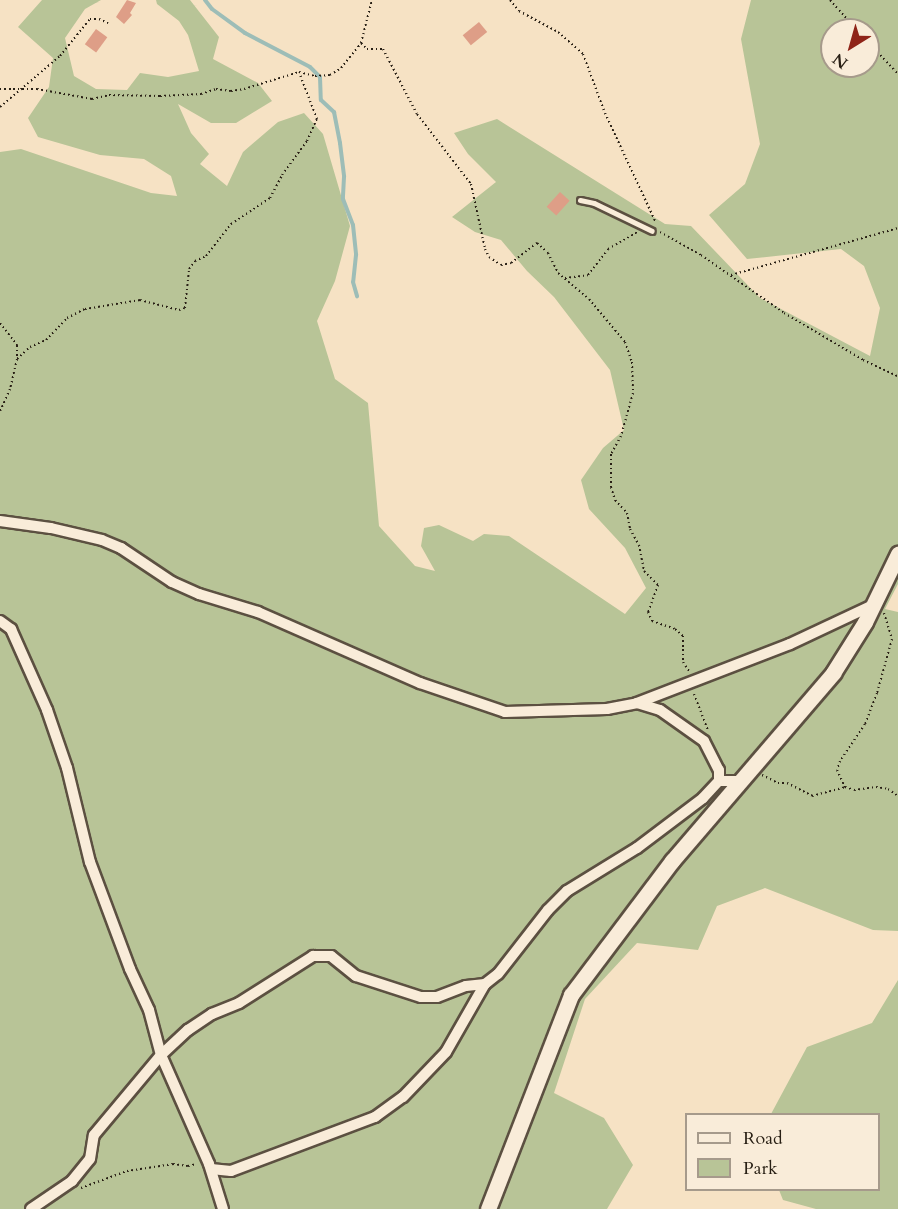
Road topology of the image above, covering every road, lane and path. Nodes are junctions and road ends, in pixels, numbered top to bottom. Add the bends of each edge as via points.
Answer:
1 (372, 0) edge
2 (510, 0) edge
3 (830, 0) edge
4 (846, 18) edge
5 (108, 23) dead end
6 (361, 43) junction
7 (880, 55) edge
8 (299, 72) junction
9 (898, 74) edge
10 (20, 88) junction
11 (0, 89) edge
12 (0, 107) edge
13 (580, 200) dead end
14 (898, 228) edge
15 (656, 231) junction
16 (730, 276) junction
17 (565, 278) junction
18 (0, 323) edge
19 (17, 359) junction
20 (898, 376) edge
21 (0, 411) edge
22 (0, 520) edge
23 (898, 554) edge
24 (876, 599) junction
25 (0, 621) edge
26 (898, 638) edge
27 (892, 639) junction
28 (693, 682) junction
29 (637, 703) junction
30 (706, 745) junction
31 (740, 781) junction
32 (719, 782) junction
33 (845, 787) junction
34 (898, 796) edge
35 (485, 984) junction
36 (161, 1055) junction
37 (210, 1166) junction
38 (79, 1189) dead end
39 (31, 1209) edge
40 (223, 1209) edge
41 (488, 1209) edge

1 - 6 path
2 - 15 path via 519,11 558,32 583,54 605,113 652,210
3 - 4 path
5 - 10 path via 90,19 60,56
6 - 8 path via 341,68 330,75
6 - 17 path via 367,49 383,49 417,114 471,184 489,257 501,264 511,263 537,243
7 - 9 path
8 - 10 path via 244,89 216,89 201,94 110,95 92,99
8 - 19 path via 317,119 307,141 270,198 231,224 213,249 189,269 185,308 140,300 85,309 67,318 46,340
10 - 11 path
10 - 12 path
13 - 15 lane
14 - 16 path
15 - 16 path
15 - 17 path via 642,230 621,239 588,275
16 - 20 path via 862,360
17 - 28 path via 609,320 625,342 632,362 633,393 621,436 611,454 611,486 615,500 627,513 644,571 658,585 648,612 652,621 683,636 683,662
18 - 19 path via 16,345
19 - 21 path
22 - 29 street via 102,540 199,594 258,612 420,683 488,708 521,712 607,709
23 - 24 street
24 - 27 path
24 - 28 street via 790,644
24 - 31 street via 833,674
25 - 36 street via 11,629 47,710 67,768 90,862 149,1010
26 - 27 path
27 - 33 path via 872,710 837,770
28 - 29 street
28 - 30 path via 692,690 707,726
29 - 30 street via 660,710
30 - 32 street via 719,770
31 - 32 street
31 - 33 path via 758,774 812,796
31 - 41 street via 672,861 571,994
32 - 35 street via 637,848 567,891 498,974
33 - 34 path via 888,789
35 - 36 street via 421,997 356,976 331,956 313,956 239,1003 212,1014
35 - 37 street via 446,1052 403,1096 375,1117 231,1171
36 - 37 street
36 - 39 street via 94,1136 90,1159 72,1181
37 - 38 path via 173,1164 127,1171
37 - 40 street

